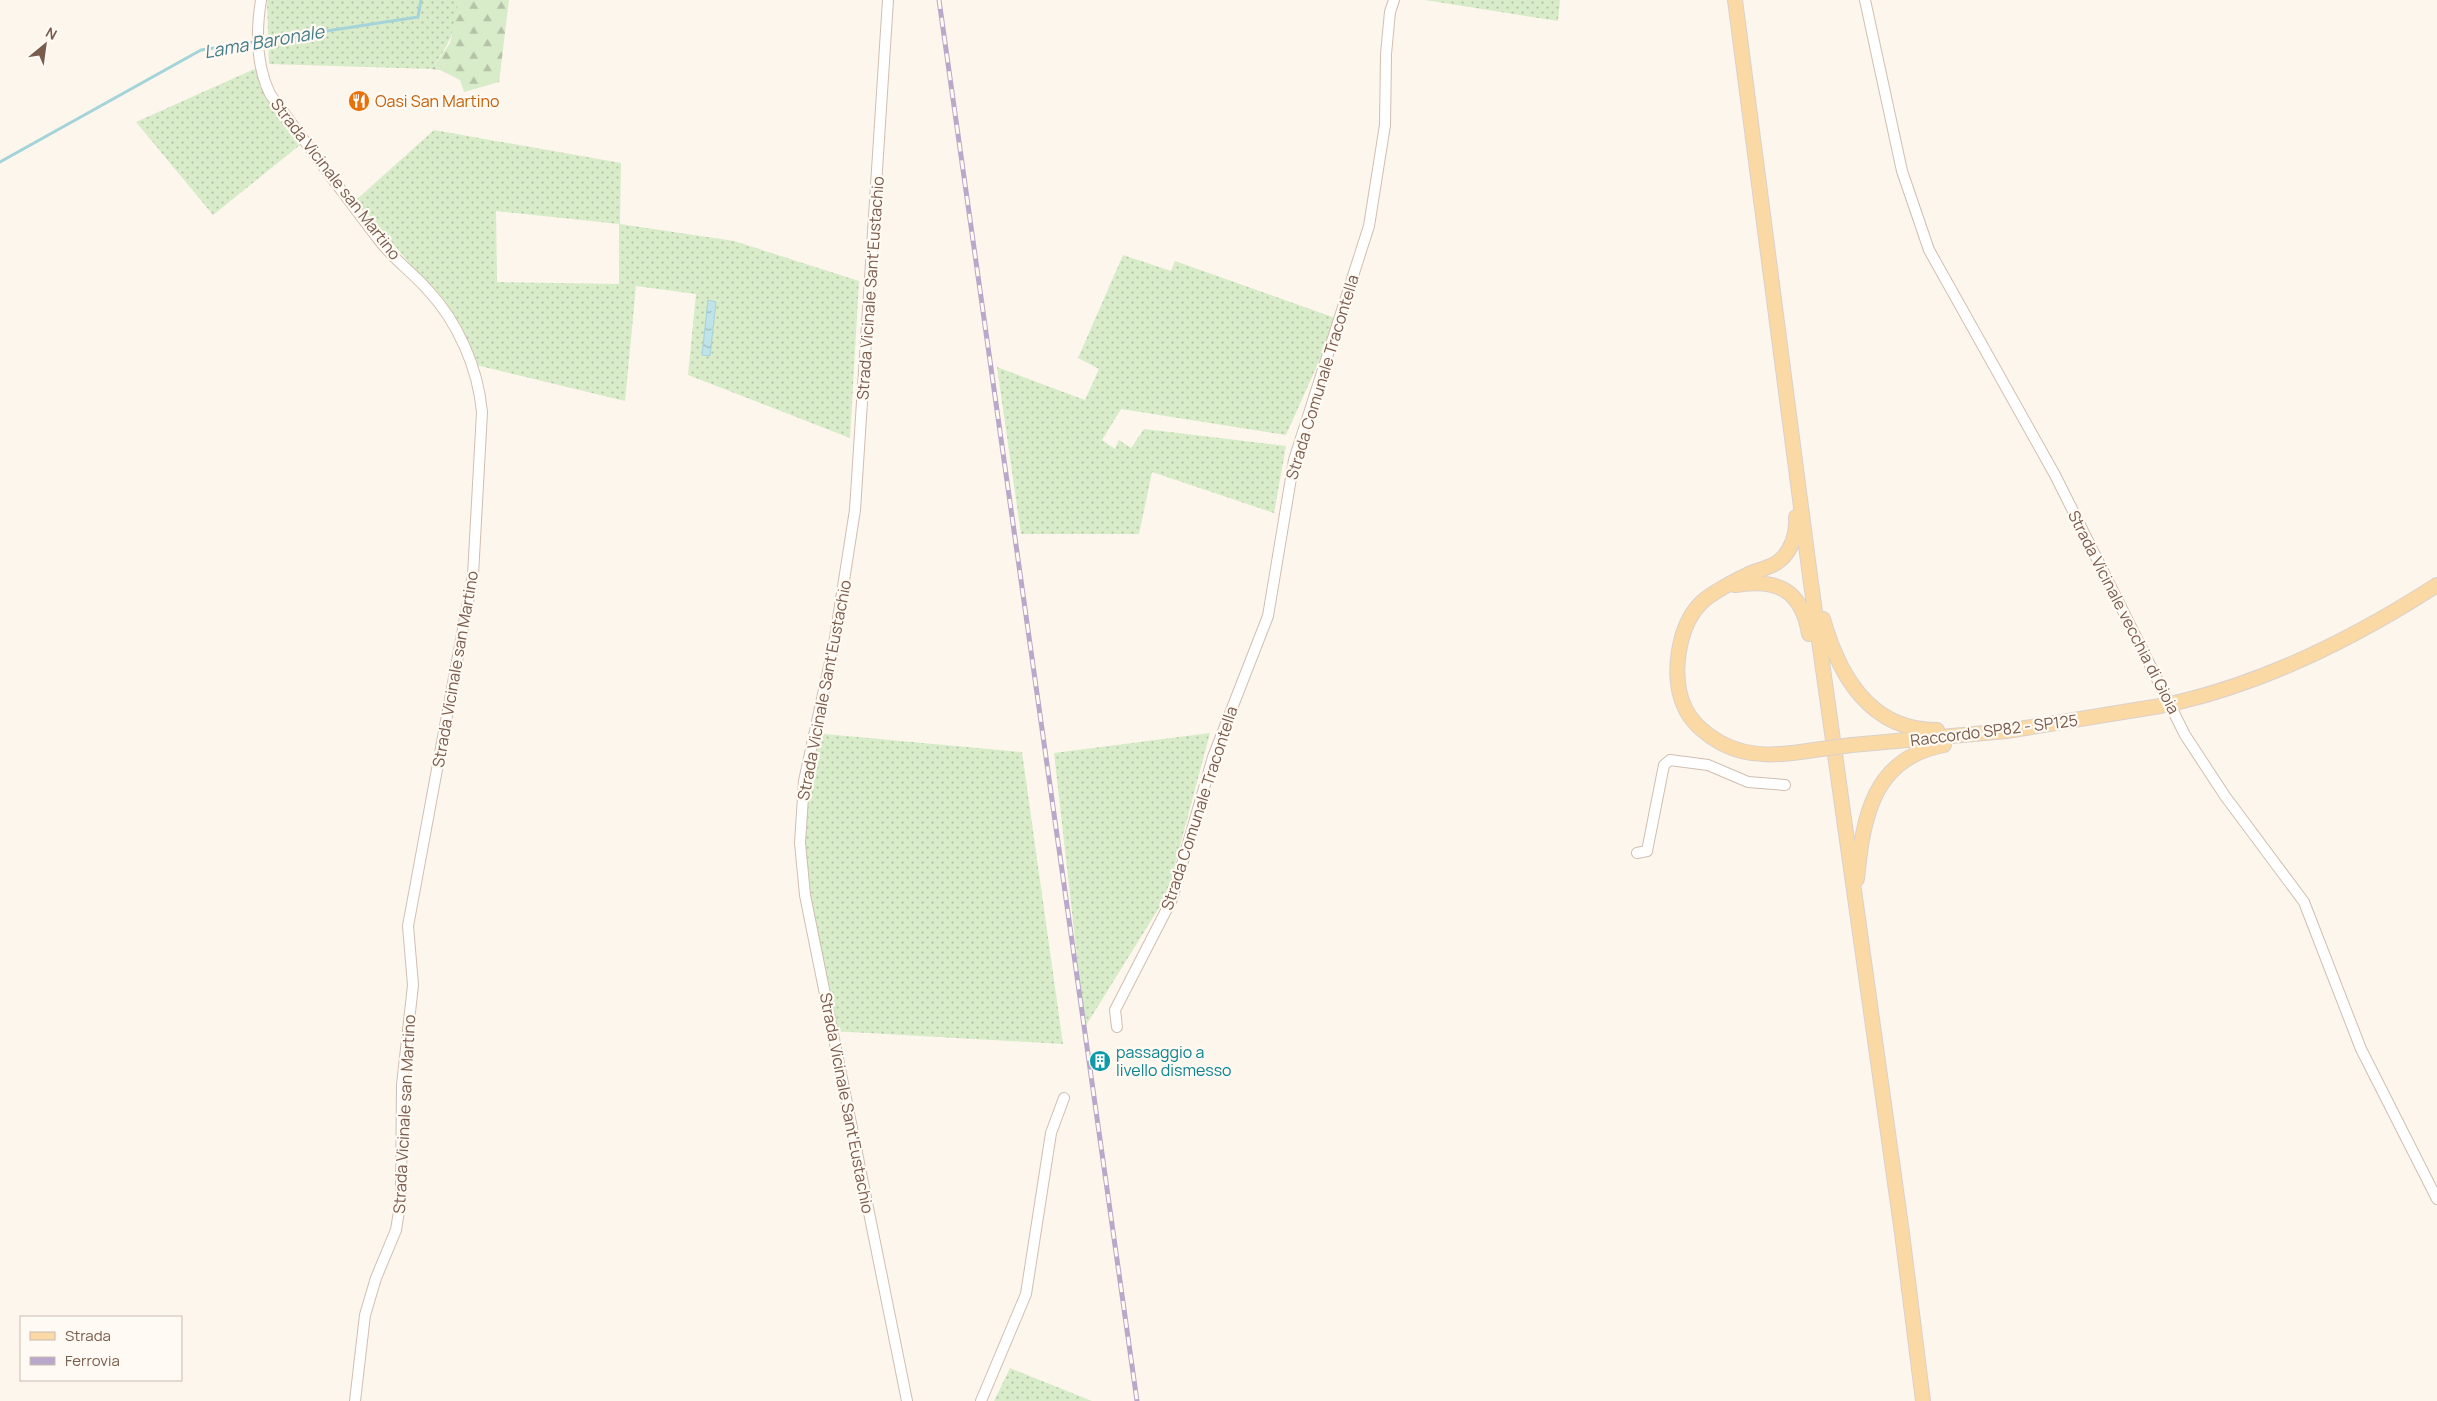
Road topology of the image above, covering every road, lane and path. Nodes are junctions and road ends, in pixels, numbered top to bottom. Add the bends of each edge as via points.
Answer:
1 (261, 0) edge
2 (888, 0) edge
3 (1394, 0) edge
4 (1735, 0) edge
5 (1865, 0) edge
6 (1796, 462) junction
7 (1810, 576) junction
8 (2437, 585) edge
9 (1730, 586) junction
10 (1829, 711) junction
11 (1993, 732) junction
12 (1785, 785) dead end
13 (1637, 853) dead end
14 (1855, 903) junction
15 (1117, 1027) dead end
16 (1064, 1098) dead end
17 (2437, 1200) edge
18 (355, 1401) edge
19 (907, 1401) edge
20 (981, 1401) edge
21 (1923, 1401) edge

1 - 18 street, Strada Vicinale san Martino via 258,40 262,73 270,94 380,242 429,290 470,359 481,397 473,575 408,926 413,985 402,1085 403,1179 396,1230 365,1315
2 - 19 street, Strada Vicinale Sant'Eustachio via 855,510 834,644 806,766 800,843 805,895
3 - 15 street, Strada Comunale Tracontella via 1388,29 1385,125 1369,226 1294,460 1268,616 1213,757 1172,899 1115,1010
4 - 6 main road
5 - 17 street, Strada Vicinale vecchia di Gioia via 1902,171 1929,250 2055,475 2185,735 2225,796 2304,902 2361,1049
6 - 7 main road
6 - 9 main road, Raccordo SP82 - SP125 via 1796,527 1788,551 1774,564 1748,574
7 - 10 main road
7 - 11 main road via 1834,656 1850,685 1871,705 1891,720 1923,730
8 - 11 main road, Raccordo SP82 - SP125, bridge via 2383,620 2273,672 2179,702
9 - 10 main road via 1762,582 1775,584 1797,601 1807,620
9 - 11 main road, Raccordo SP82 - SP125, bridge via 1701,603 1689,620 1678,664 1680,696 1686,710 1707,734 1722,744 1741,752 1769,755
10 - 14 main road
11 - 14 main road via 1928,748 1908,757 1893,769 1871,803 1864,824
12 - 13 street via 1748,782 1708,765 1670,760 1664,765 1647,851
14 - 21 main road
16 - 20 street via 1051,1133 1026,1294

